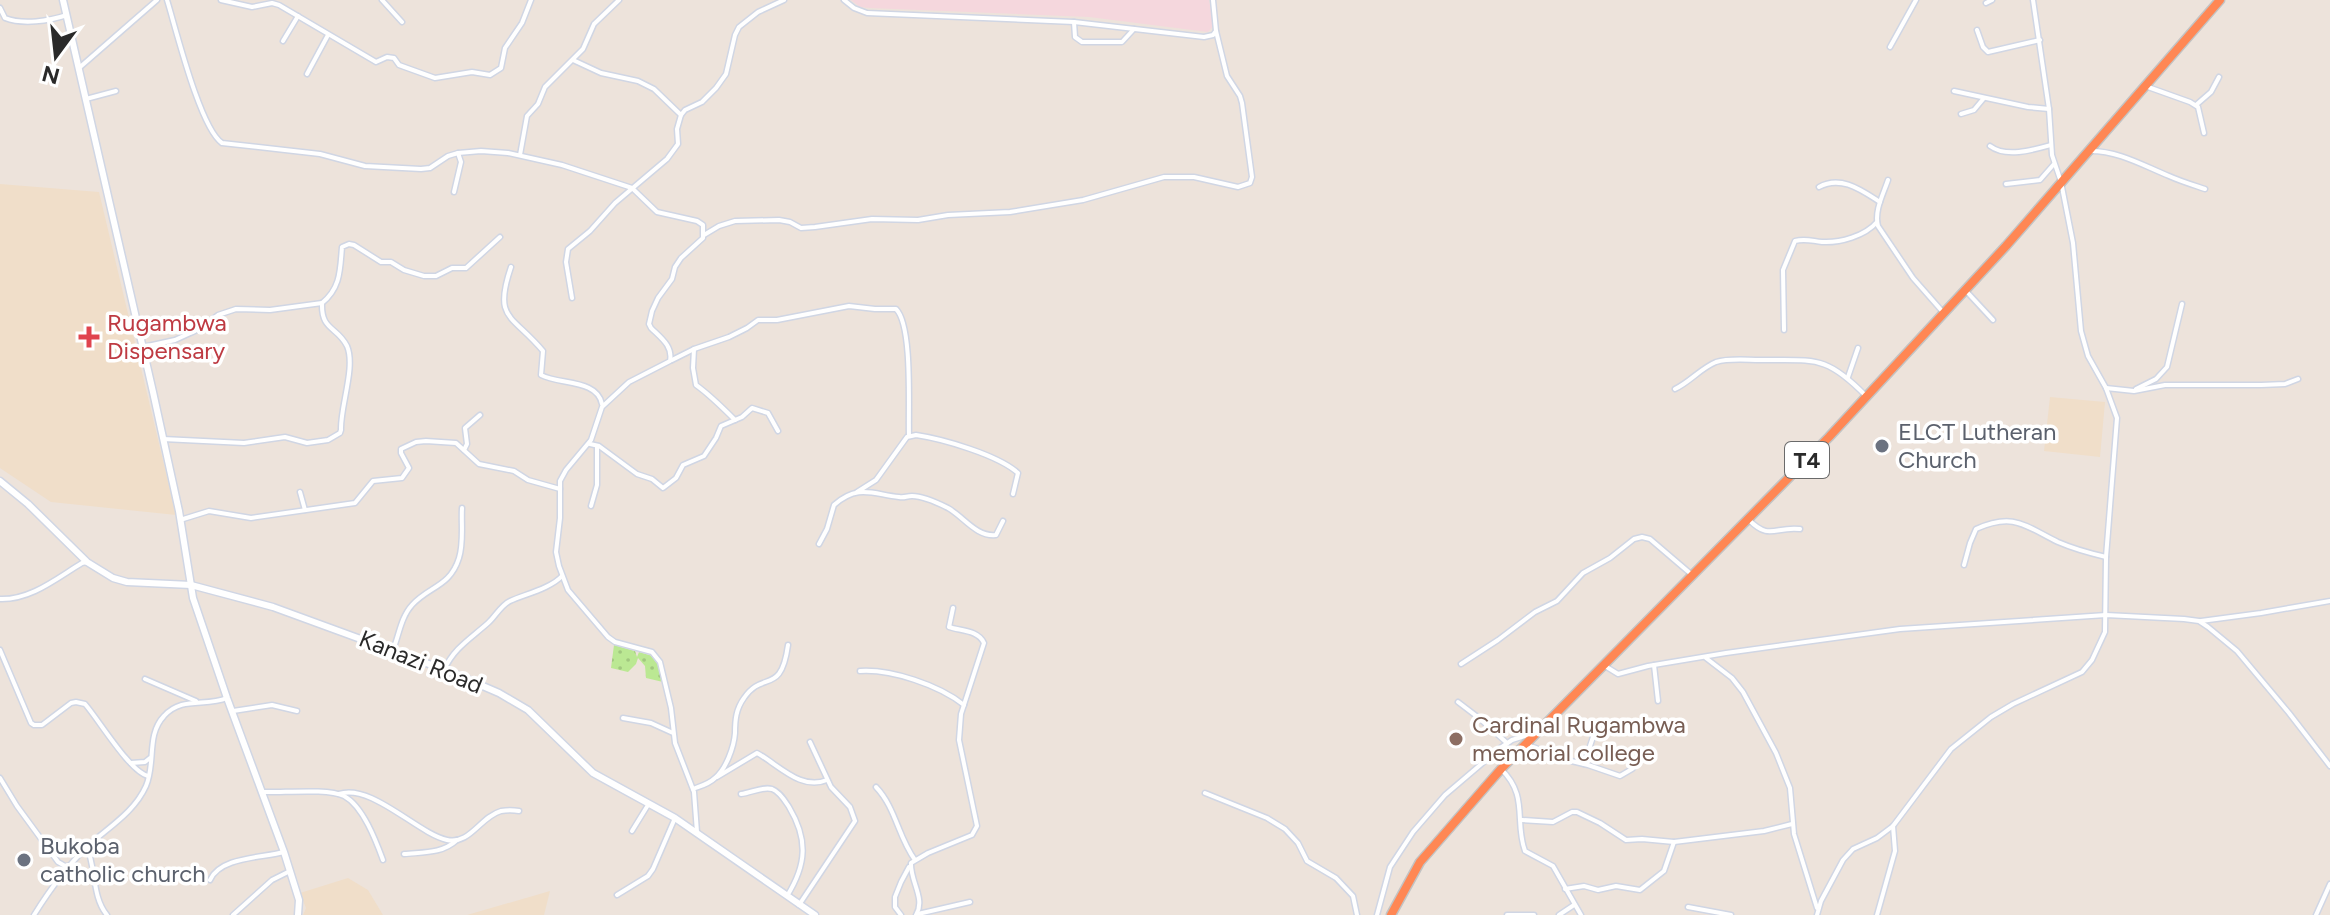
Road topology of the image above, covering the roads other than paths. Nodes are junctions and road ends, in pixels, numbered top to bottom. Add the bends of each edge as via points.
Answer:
1 (63, 0) edge
2 (157, 0) edge
3 (167, 0) edge
4 (221, 0) edge
5 (382, 0) edge
6 (531, 0) edge
7 (619, 0) edge
8 (784, 0) edge
9 (844, 0) edge
10 (1213, 0) edge
11 (1916, 0) edge
12 (2033, 0) edge
13 (2220, 0) edge
14 (0, 8) edge
15 (67, 15) junction
16 (298, 16) junction
17 (402, 22) dead end
18 (1074, 22) junction
19 (1135, 29) junction
20 (1977, 30) dead end
21 (1216, 31) junction
22 (328, 35) junction
23 (2040, 40) junction
24 (283, 41) dead end
25 (1890, 47) dead end
26 (573, 60) junction
27 (79, 68) junction
28 (307, 74) dead end
29 (2219, 77) dead end
30 (2145, 86) junction
31 (116, 91) dead end
32 (1954, 91) dead end
33 (1984, 98) junction
34 (86, 99) junction
35 (2196, 105) junction
36 (2049, 109) junction
37 (1961, 114) dead end
38 (681, 115) junction
39 (2204, 133) dead end
40 (2051, 145) junction
41 (1990, 146) dead end
42 (2087, 151) junction
43 (458, 153) junction
44 (520, 155) junction
45 (2054, 164) junction
46 (1888, 180) dead end
47 (2061, 182) junction
48 (2006, 184) dead end
49 (1819, 187) dead end
50 (632, 188) junction
51 (2205, 189) dead end
52 (454, 192) dead end
53 (1880, 202) junction
54 (1877, 222) junction
55 (704, 235) junction
56 (500, 237) dead end
57 (511, 267) dead end
58 (1965, 290) junction
59 (572, 298) dead end
60 (322, 303) junction
61 (2182, 304) dead end
62 (1944, 313) junction
63 (1993, 320) dead end
64 (1784, 330) dead end
65 (143, 347) junction
66 (1858, 348) dead end
67 (694, 349) junction
68 (670, 361) junction
69 (1848, 377) junction
70 (2298, 379) dead end
71 (2106, 388) junction
72 (1675, 389) dead end
73 (2134, 391) junction
74 (1866, 396) junction
75 (602, 407) junction
76 (480, 415) dead end
77 (736, 420) junction
78 (778, 431) dead end
79 (909, 436) junction
80 (163, 439) junction
81 (589, 444) junction
82 (597, 446) junction
83 (464, 450) junction
84 (0, 481) edge
85 (560, 489) junction
86 (300, 492) dead end
87 (857, 492) junction
88 (1013, 494) dead end
89 (591, 506) dead end
90 (462, 508) dead end
91 (305, 510) junction
92 (180, 520) junction
93 (1749, 520) junction
94 (1003, 521) dead end
95 (1800, 529) dead end
96 (819, 544) dead end
97 (2106, 557) junction
98 (87, 562) junction
99 (1964, 565) dead end
100 (562, 576) junction
101 (1692, 576) junction
102 (191, 585) junction
103 (0, 599) edge
104 (2330, 601) edge
105 (953, 608) dead end
106 (2106, 615) junction
107 (2199, 621) junction
108 (788, 645) dead end
109 (0, 650) edge
110 (393, 650) junction
111 (1706, 658) junction
112 (1461, 664) dead end
113 (1603, 665) junction
114 (1654, 665) junction
115 (444, 670) junction
116 (860, 671) dead end
117 (145, 679) dead end
118 (227, 698) junction
119 (196, 701) junction
120 (1658, 701) dead end
121 (1458, 702) dead end
122 (964, 705) junction
123 (233, 711) junction
124 (297, 711) dead end
125 (623, 718) dead end
126 (673, 733) junction
127 (1536, 733) junction
128 (1593, 737) dead end
129 (810, 742) dead end
130 (1507, 743) junction
131 (1526, 743) junction
132 (1648, 753) dead end
133 (150, 758) junction
134 (131, 763) junction
135 (1584, 764) junction
136 (2330, 766) edge
137 (1501, 769) junction
138 (148, 776) junction
139 (716, 777) junction
140 (0, 778) edge
141 (827, 780) junction
142 (876, 787) dead end
143 (693, 789) junction
144 (262, 792) junction
145 (1205, 793) dead end
146 (339, 794) junction
147 (741, 794) dead end
148 (648, 805) junction
149 (519, 811) dead end
150 (675, 818) junction
151 (1522, 820) junction
152 (1792, 824) junction
153 (1893, 826) junction
154 (632, 831) dead end
155 (697, 834) junction
156 (457, 840) junction
157 (1674, 842) junction
158 (87, 847) junction
159 (284, 852) junction
160 (404, 854) dead end
161 (383, 860) dead end
162 (913, 862) junction
163 (70, 866) junction
164 (290, 871) junction
165 (210, 880) dead end
166 (2330, 884) edge
167 (1565, 889) junction
168 (617, 895) dead end
169 (787, 896) junction
170 (970, 902) dead end
171 (799, 905) junction
172 (1574, 905) junction
173 (1688, 907) dead end
174 (1817, 913) edge
175 (34, 915) edge
176 (107, 915) edge
177 (233, 915) edge
178 (298, 915) edge
179 (815, 915) edge
180 (901, 915) edge
181 (916, 915) edge
182 (1357, 915) edge
183 (1377, 915) edge
184 (1391, 915) edge
185 (1507, 915) edge
186 (1534, 915) edge
187 (1559, 915) edge
188 (1581, 915) edge
189 (1731, 915) edge
190 (1877, 915) edge
191 (2316, 915) edge

1 - 15 street
2 - 27 street
3 - 43 street via 213,136 222,143 309,152 365,166 421,169
4 - 16 street via 252,7 275,4
5 - 17 street
6 - 22 street via 505,48 500,69 487,76 472,72 431,77 394,58 376,62
7 - 26 street via 598,20
8 - 38 street via 739,27 726,74 702,102
9 - 18 street via 867,13
10 - 21 street
11 - 25 street
12 - 23 street
13 - 30 highway, T4
14 - 15 street via 5,18 16,21
15 - 27 street
16 - 22 street
16 - 24 street
18 - 19 street
18 - 19 street via 1076,39 1085,43 1122,42
19 - 21 street via 1204,37
20 - 23 street via 1986,52 1992,53
21 - 55 street via 1227,76 1242,103 1252,177 1244,187 1164,177 1083,200 1010,212 801,228 779,220 735,221
22 - 28 street
23 - 36 street
26 - 38 street via 654,89
26 - 44 street via 545,87 527,116
27 - 34 street
29 - 35 street
30 - 35 street
30 - 42 highway, T4
31 - 34 street
32 - 33 street
33 - 36 street
33 - 37 street via 1974,110
34 - 65 street
35 - 39 street
36 - 40 street
38 - 50 street via 678,144
40 - 41 street via 2006,152
40 - 45 street
42 - 47 highway, T4
42 - 51 street via 2124,156
43 - 44 street
43 - 52 street via 461,165
44 - 50 street
45 - 47 street
45 - 48 street via 2040,180
46 - 53 street
47 - 58 highway, T4
47 - 71 street via 2081,331
49 - 53 street via 1844,183
50 - 55 street via 657,212 700,223
50 - 59 street via 568,249
53 - 54 street
54 - 62 street via 1913,278
54 - 64 street via 1859,236 1795,241 1783,270
55 - 68 street via 678,261 650,318 651,328 669,346
56 - 60 street via 466,268 428,277 346,245 337,284
57 - 75 street via 503,304 543,353 541,375 591,389
58 - 62 highway, T4
58 - 63 street
60 - 65 street via 266,311 236,309 175,340
60 - 80 street via 325,323 349,354 340,433 307,443 285,437 244,443
61 - 73 street via 2167,367
62 - 74 highway, T4
65 - 80 street
66 - 69 street
67 - 68 street
67 - 77 street via 696,385
67 - 79 street via 758,320 853,305 899,310 910,368
68 - 75 street via 629,382
69 - 72 street via 1806,359 1719,361
69 - 74 street
70 - 73 street via 2285,384 2165,385
71 - 73 street
71 - 97 street via 2117,425
74 - 93 highway, T4
75 - 81 street
76 - 83 street via 465,428
77 - 78 street via 755,408 768,413
77 - 82 street via 721,426 705,454 683,465 663,488
79 - 87 street via 876,480
79 - 88 street via 955,445 1008,465 1018,473
80 - 92 street
81 - 82 street
81 - 85 street via 562,475
82 - 89 street
83 - 85 street via 479,464
83 - 91 street via 456,443 416,442 403,447 409,468 402,478 373,481 355,503
84 - 98 street, Kanazi Road
85 - 100 street via 556,552
86 - 91 street
87 - 94 street via 915,496 950,509 991,536
87 - 96 street via 831,503
90 - 110 street via 459,558 439,587 410,607
91 - 92 street via 251,518 214,511
92 - 102 street
93 - 95 street via 1768,532
93 - 101 highway, T4
97 - 99 street via 2009,521 1976,529
97 - 106 street
98 - 102 street, Kanazi Road via 127,582
98 - 103 street via 36,591
100 - 115 street via 509,601 461,645
100 - 126 street via 608,637 657,656
101 - 112 street via 1650,539 1634,539 1583,573 1557,601
101 - 113 highway, T4
102 - 110 street, Kanazi Road via 273,607
102 - 118 street
104 - 107 street
105 - 122 street via 949,627 975,634 984,643
106 - 107 street
106 - 111 street via 1900,629
106 - 153 street via 2103,638 2086,668 2013,704 1963,738
107 - 136 street via 2237,651
108 - 139 street via 777,677 745,695 732,747
109 - 134 street via 31,723 39,726 71,703 85,704
110 - 115 street, Kanazi Road
111 - 114 street
111 - 152 street via 1736,683 1765,730 1790,788
113 - 114 street via 1618,674
113 - 127 highway, T4
114 - 120 street
115 - 148 street, Kanazi Road via 528,710 593,773
116 - 122 street via 886,671 929,685
117 - 119 street
118 - 119 street
118 - 123 street
119 - 133 street via 162,717
121 - 130 street
122 - 162 street via 959,740 975,831
123 - 124 street via 272,705
123 - 144 street
125 - 126 street
126 - 143 street
127 - 130 street
127 - 131 highway, T4
128 - 135 street
129 - 141 street
130 - 183 street via 1445,795 1413,832 1390,867
131 - 135 street
131 - 137 highway, T4
132 - 135 street via 1620,776
133 - 134 street
133 - 138 street
134 - 138 street
137 - 151 street via 1512,782
137 - 184 highway, T4 via 1420,862
138 - 158 street via 126,814
139 - 141 street via 757,753 806,782
139 - 143 street
140 - 163 street via 58,862
141 - 171 street via 855,821
142 - 162 street via 889,804
143 - 155 street
144 - 146 street
144 - 159 street
145 - 182 street via 1285,829 1307,861 1336,878 1353,896
146 - 156 street via 374,800 433,834
146 - 161 street via 355,807
147 - 169 street via 775,790 802,834 798,876
148 - 150 street, Kanazi Road
148 - 154 street
149 - 156 street via 494,814
150 - 155 street, Kanazi Road
150 - 168 street via 648,876
151 - 157 street via 1553,822 1577,812 1626,840
151 - 167 street via 1525,851 1553,866
152 - 157 street
152 - 174 street
153 - 174 street via 1848,854
153 - 190 street via 1895,851
155 - 169 street, Kanazi Road
156 - 160 street via 435,852
157 - 167 street via 1664,871 1640,890
158 - 163 street
158 - 176 street
159 - 164 street
159 - 165 street via 227,863
162 - 180 street via 895,897
162 - 181 street via 920,904
163 - 175 street
164 - 177 street
164 - 178 street
166 - 191 street
167 - 172 street
169 - 171 street, Kanazi Road
170 - 181 street
171 - 179 street, Kanazi Road
172 - 187 street
172 - 188 street
173 - 189 street
185 - 186 street

